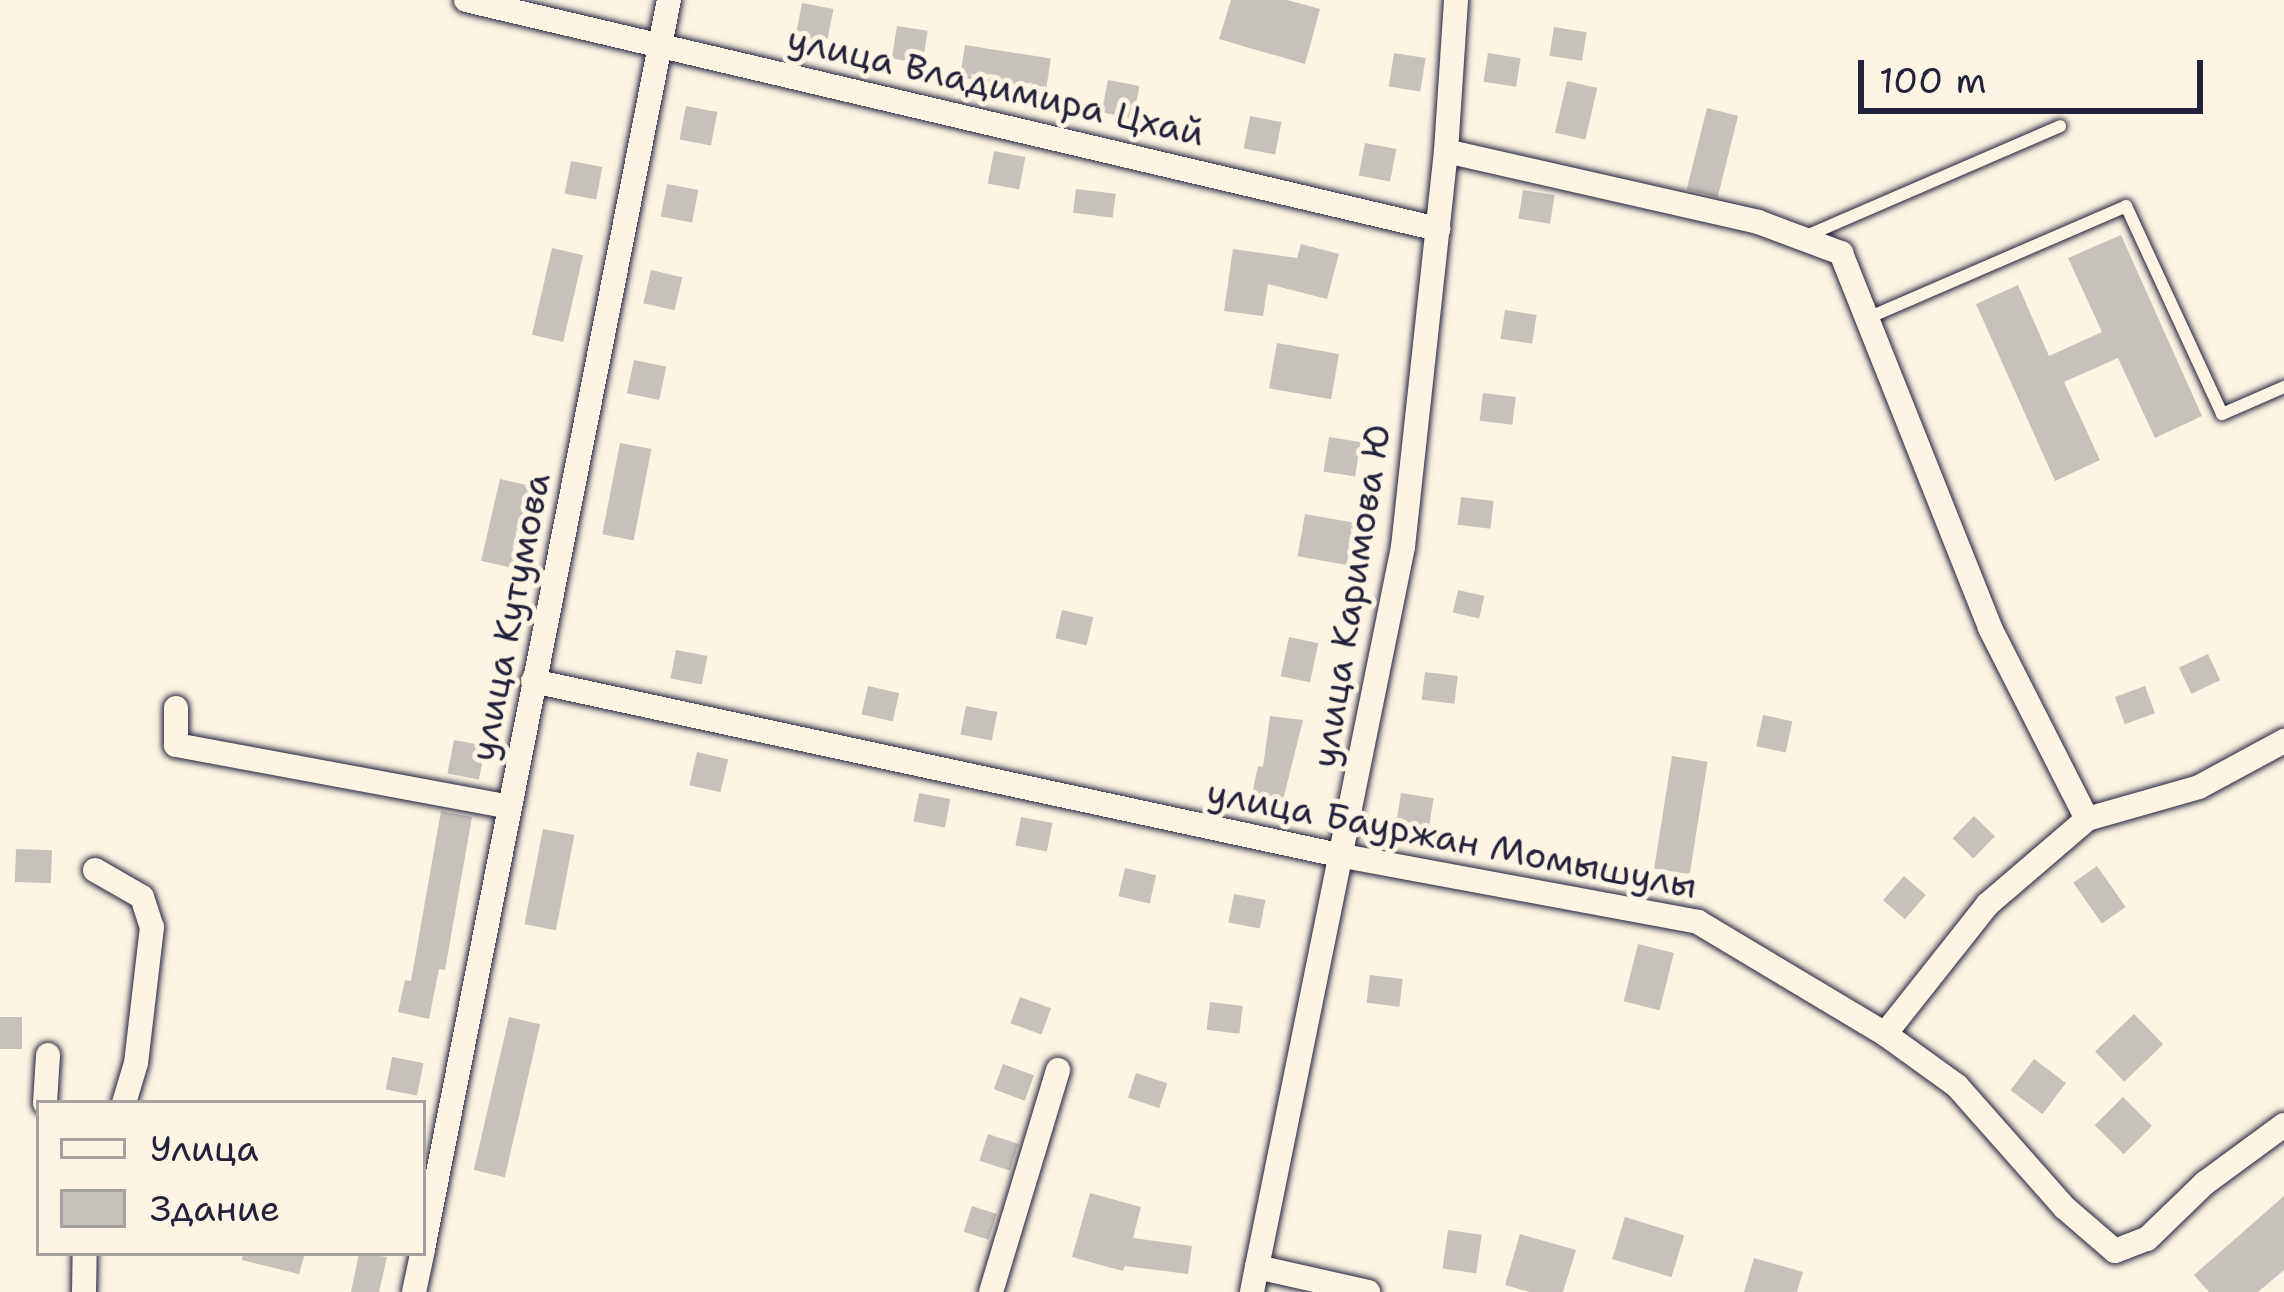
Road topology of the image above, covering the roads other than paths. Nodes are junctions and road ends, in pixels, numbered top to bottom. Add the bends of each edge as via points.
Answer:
1 (466, 0) edge
2 (670, 0) edge
3 (1456, 0) edge
4 (660, 43) junction
5 (2060, 126) dead end
6 (1446, 151) junction
7 (1438, 229) junction
8 (1804, 237) junction
9 (1870, 317) junction
10 (2284, 387) edge
11 (533, 681) junction
12 (176, 708) dead end
13 (2284, 742) edge
14 (509, 807) junction
15 (2087, 819) junction
16 (1343, 856) junction
17 (95, 870) dead end
18 (1885, 1034) junction
19 (48, 1055) dead end
20 (1058, 1070) dead end
21 (44, 1100) edge
22 (125, 1100) edge
23 (2284, 1125) edge
24 (426, 1236) edge
25 (86, 1256) edge
26 (422, 1256) edge
27 (1255, 1280) edge
28 (84, 1292) edge
29 (414, 1292) edge
30 (991, 1292) edge
31 (1368, 1292) edge

1 - 4 street, улица Владимира Цхай
2 - 4 street, улица Кутумова
3 - 6 street, улица Каримова Ю
4 - 7 street, улица Владимира Цхай
4 - 11 street, улица Кутумова
5 - 8 lane
6 - 7 street, улица Каримова Ю
6 - 8 street
7 - 16 street, улица Каримова Ю via 1403,547
8 - 9 street via 1841,253
9 - 10 lane via 2126,206 2222,415
9 - 15 street via 1990,628
11 - 14 street, улица Кутумова
11 - 16 street, улица Бауржан Момышулы
12 - 14 street via 176,745
13 - 15 street via 2199,787
14 - 24 street, улица Кутумова
15 - 18 street via 1988,904
16 - 18 street, улица Бауржан Момышулы via 1698,922
16 - 27 street, улица Каримова Ю
17 - 22 street via 142,897 152,927
18 - 23 street, улица Бауржан Момышулы via 1957,1086 2115,1251 2146,1239
19 - 21 street
20 - 30 street
25 - 28 street
26 - 29 street, улица Кутумова
27 - 31 street, улица Каримова Ю

